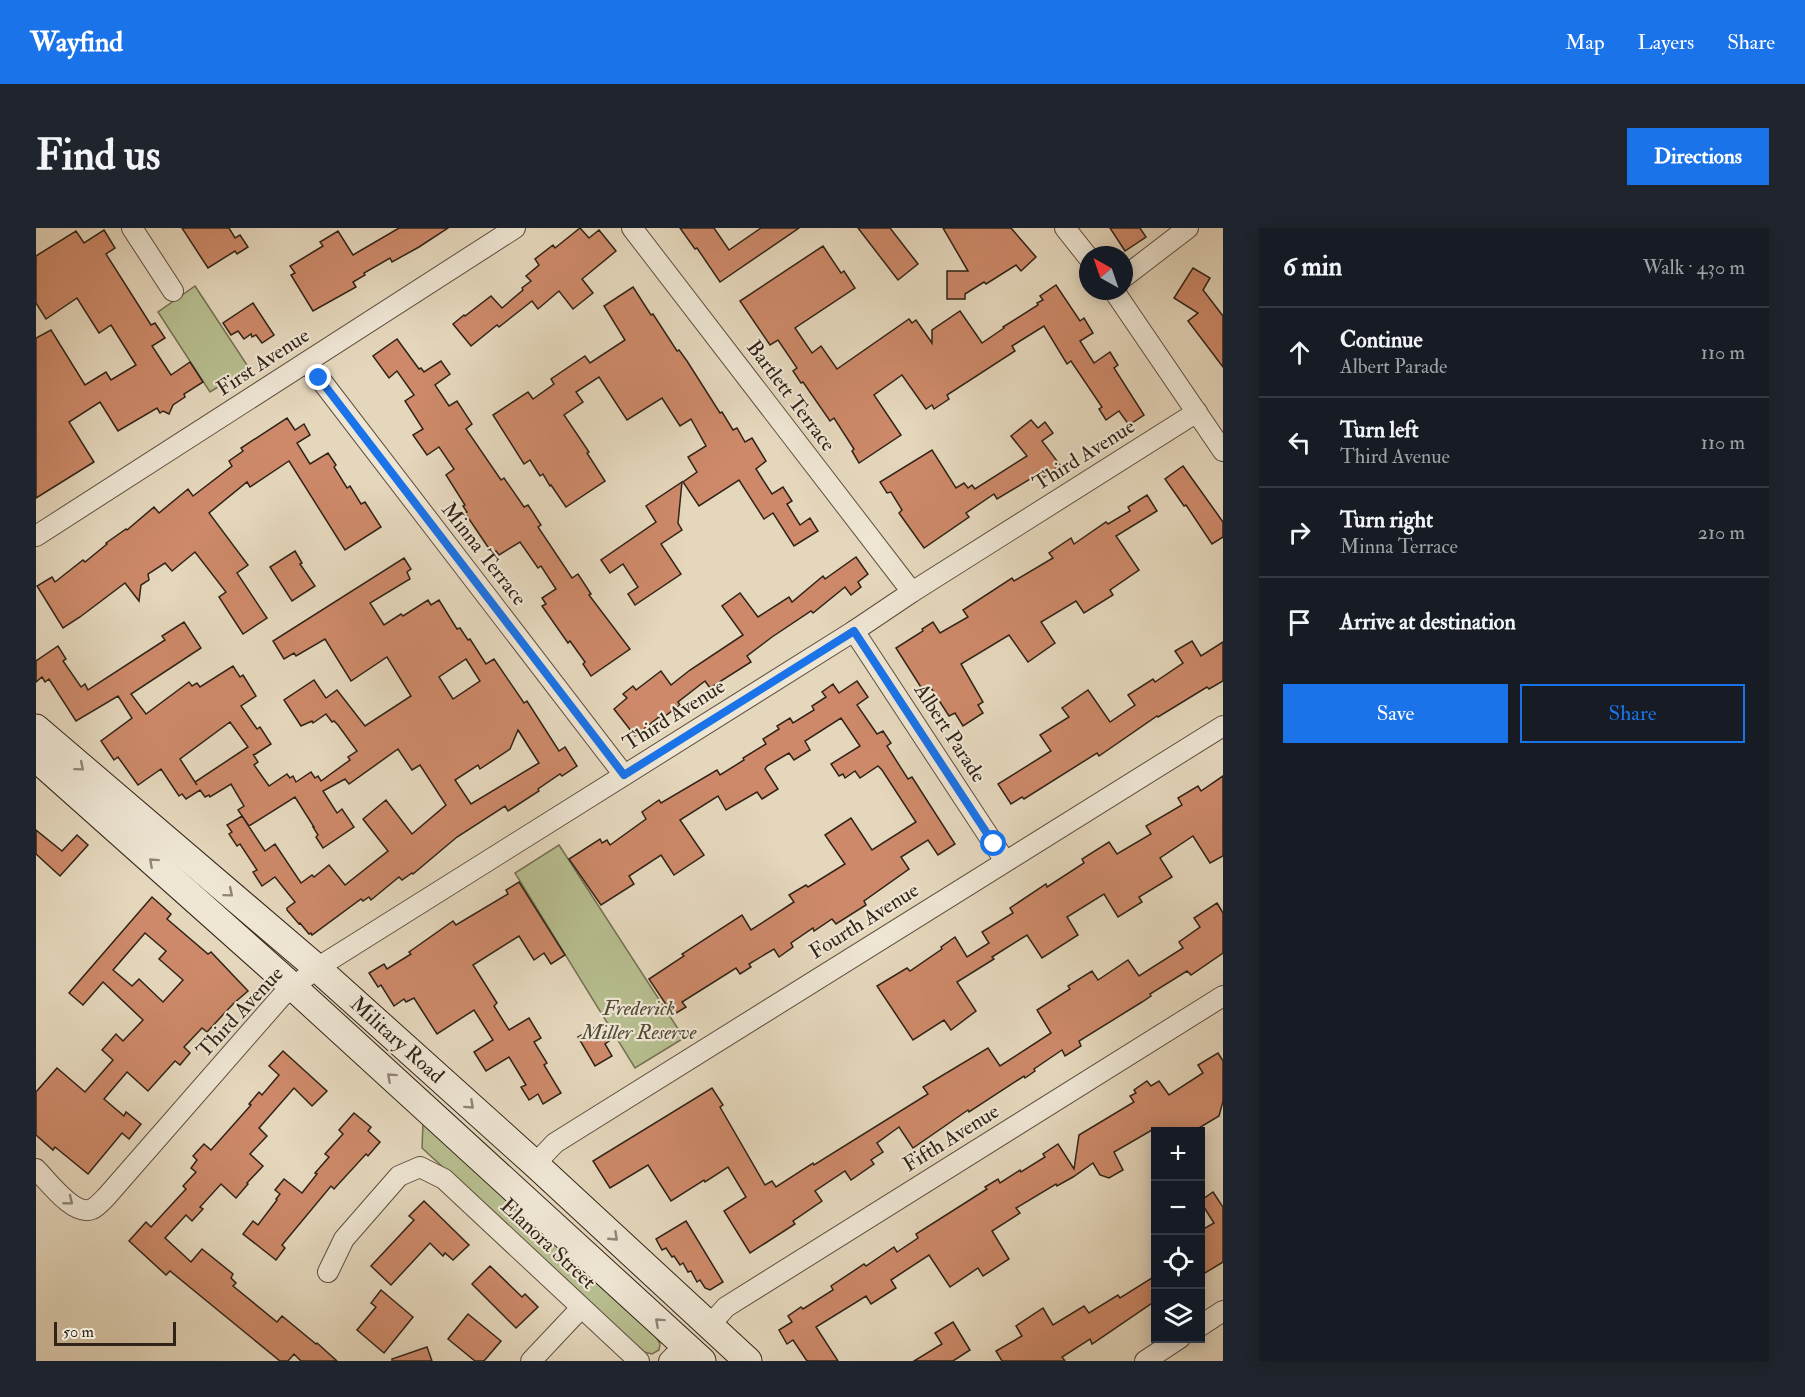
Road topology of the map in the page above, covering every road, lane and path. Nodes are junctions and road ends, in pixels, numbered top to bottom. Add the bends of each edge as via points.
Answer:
1 (132, 228) edge
2 (515, 228) edge
3 (632, 228) edge
4 (1065, 228) edge
5 (1188, 228) edge
6 (1079, 246) edge
7 (1133, 270) edge
8 (173, 291) dead end
9 (1120, 300) edge
10 (307, 362) junction
11 (1197, 412) junction
12 (1223, 451) edge
13 (36, 536) edge
14 (912, 592) junction
15 (854, 631) junction
16 (1223, 726) edge
17 (36, 728) edge
18 (36, 758) edge
19 (624, 775) junction
20 (1005, 861) junction
21 (316, 968) junction
22 (293, 987) junction
23 (1223, 996) edge
24 (536, 1164) junction
25 (36, 1169) edge
26 (328, 1272) dead end
27 (581, 1308) junction
28 (1223, 1311) edge
29 (1205, 1323) edge
30 (709, 1326) junction
31 (1172, 1343) edge
32 (685, 1356) edge
33 (531, 1361) edge
34 (639, 1361) edge
35 (748, 1361) edge
36 (1145, 1361) edge

1 - 8 street
2 - 10 street, First Avenue
3 - 14 street, Bartlett Terrace
4 - 6 street
5 - 7 street
9 - 11 street
10 - 13 street, First Avenue
10 - 19 street, Minna Terrace
11 - 12 street
11 - 14 street, Third Avenue
14 - 15 street, Third Avenue
15 - 19 street, Third Avenue
15 - 20 street, Albert Parade
16 - 20 street, Fourth Avenue
17 -> 21 main road, Military Road
22 -> 18 main road, Military Road
19 - 21 street, Third Avenue
20 - 24 street, Fourth Avenue via 555,1143
21 - 22 street, Third Avenue
21 -> 24 main road, Military Road
25 -> 22 street, Third Avenue via 70,1205 83,1211 92,1209
32 -> 22 main road, Military Road
23 - 30 street, Fifth Avenue via 726,1307
24 -> 30 main road, Military Road
26 - 27 street, Elanora Street via 344,1239 399,1176 420,1167 444,1179
27 - 33 street
27 - 34 street, Elanora Street
28 - 29 street
30 - 35 main road, Military Road
31 - 36 street

